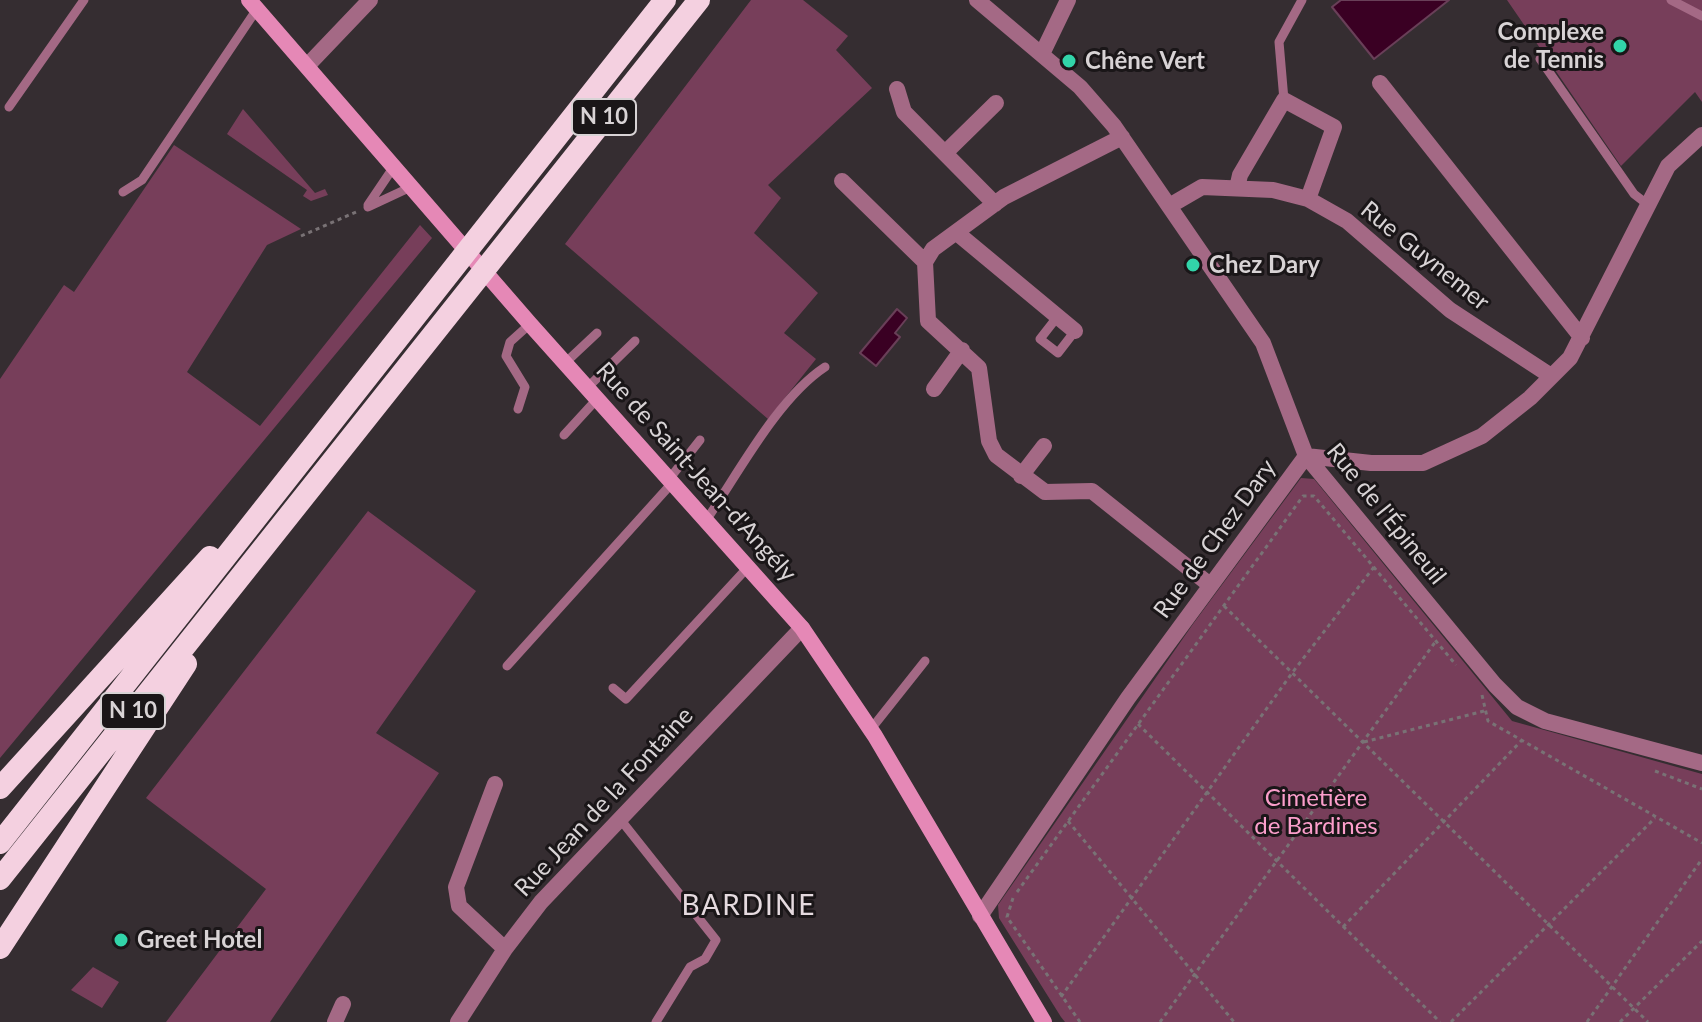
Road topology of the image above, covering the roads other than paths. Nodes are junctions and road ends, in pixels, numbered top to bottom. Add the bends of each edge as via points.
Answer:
1 (84, 0) edge
2 (370, 0) edge
3 (665, 0) edge
4 (699, 0) edge
5 (977, 0) edge
6 (1068, 0) edge
7 (1302, 0) edge
8 (1671, 0) edge
9 (253, 5) edge
10 (1702, 16) edge
11 (1042, 54) junction
12 (1540, 59) dead end
13 (307, 66) junction
14 (1380, 83) dead end
15 (897, 89) dead end
16 (1284, 100) junction
17 (996, 103) dead end
18 (9, 107) dead end
19 (1702, 135) edge
20 (1122, 137) junction
21 (945, 153) junction
22 (395, 165) junction
23 (842, 181) dead end
24 (413, 186) junction
25 (1237, 188) junction
26 (123, 192) dead end
27 (1308, 199) junction
28 (995, 204) junction
29 (1647, 204) junction
30 (1171, 205) junction
31 (957, 233) junction
32 (925, 262) junction
33 (1058, 316) junction
34 (530, 324) junction
35 (1075, 331) joint
36 (597, 333) dead end
37 (1582, 338) junction
38 (635, 341) dead end
39 (962, 350) junction
40 (565, 363) junction
41 (825, 367) dead end
42 (1551, 376) junction
43 (934, 389) dead end
44 (592, 393) junction
45 (518, 409) dead end
46 (564, 435) dead end
47 (700, 440) dead end
48 (1044, 446) dead end
49 (1306, 456) junction
50 (1021, 476) junction
51 (672, 480) junction
52 (707, 519) junction
53 (266, 543) junction
54 (232, 545) junction
55 (749, 566) junction
56 (1210, 585) junction
57 (802, 628) junction
58 (925, 661) dead end
59 (507, 666) dead end
60 (613, 688) dead end
61 (871, 729) junction
62 (1702, 763) edge
63 (495, 784) dead end
64 (0, 788) edge
65 (620, 819) junction
66 (0, 843) edge
67 (0, 879) edge
68 (980, 916) junction
69 (0, 948) edge
70 (505, 949) junction
71 (343, 1004) dead end
72 (335, 1022) edge
73 (458, 1022) edge
74 (656, 1022) edge
75 (1044, 1022) edge

1 - 18 lane
2 - 13 street
3 - 54 highway, N 10
4 - 53 highway, N 10
5 - 11 street, Rue de l'Épineuil
6 - 11 street
7 - 16 lane via 1279,42
8 - 10 lane
9 - 13 main road, Rue de Saint-Jean-d'Angély
9 - 26 lane via 142,180
11 - 20 street, Rue de l'Épineuil via 1080,87
12 - 29 lane via 1634,194
13 - 22 main road, Rue de Saint-Jean-d'Angély
14 - 37 street
15 - 21 street via 904,112
16 - 25 street
16 - 27 street via 1334,127
17 - 21 street
19 - 29 street, Rue de Chez Dary via 1668,166
20 - 28 street
20 - 30 street, Rue de l'Épineuil
21 - 28 street
22 - 24 main road, Rue de Saint-Jean-d'Angély
22 - 24 lane via 368,207
23 - 32 street
24 - 34 main road, Rue de Saint-Jean-d'Angély
25 - 27 street, Rue Guynemer
25 - 30 street, Rue Guynemer via 1202,187
27 - 42 street, Rue Guynemer via 1347,221 1450,310
28 - 31 street
29 - 37 street, Rue de Chez Dary
30 - 49 street, Rue de l'Épineuil via 1263,343
31 - 32 street via 933,249
31 - 33 street
32 - 39 street via 928,321
33 - 35 street
33 - 35 lane via 1040,339 1058,353
34 - 40 main road, Rue de Saint-Jean-d'Angély
34 - 45 lane via 510,342 506,356 525,387
36 - 40 lane
37 - 42 street, Rue de Chez Dary
38 - 44 lane
39 - 43 street
39 - 50 street via 979,368 989,441 996,455
40 - 44 main road, Rue de Saint-Jean-d'Angély
41 - 52 lane via 809,377
42 - 49 street, Rue de Chez Dary via 1482,436 1423,463
44 - 46 lane
44 - 51 main road, Rue de Saint-Jean-d'Angély
47 - 51 lane
48 - 50 street
49 - 56 street, Rue de Chez Dary
49 - 62 street, Rue de l'Épineuil via 1517,707 1545,721
50 - 56 street via 1045,492 1092,491
51 - 52 main road, Rue de Saint-Jean-d'Angély
51 - 59 lane
52 - 55 main road, Rue de Saint-Jean-d'Angély
53 - 67 highway, N 10
53 - 69 highway
54 - 64 highway via 203,560
54 - 66 highway, N 10
55 - 57 main road, Rue de Saint-Jean-d'Angély
55 - 60 lane via 626,699
56 - 68 street, Rue de Chez Dary
57 - 61 main road, Rue de Saint-Jean-d'Angély
57 - 65 street, Rue Jean de la Fontaine
58 - 61 lane
61 - 68 main road, Rue de Saint-Jean-d'Angély
63 - 70 street via 456,887 459,906
65 - 70 street, Rue Jean de la Fontaine via 541,902
65 - 74 lane via 716,940 705,959 690,967
68 - 75 main road, Rue de Saint-Jean-d'Angély
70 - 73 street, Rue Jean de la Fontaine
71 - 72 street

